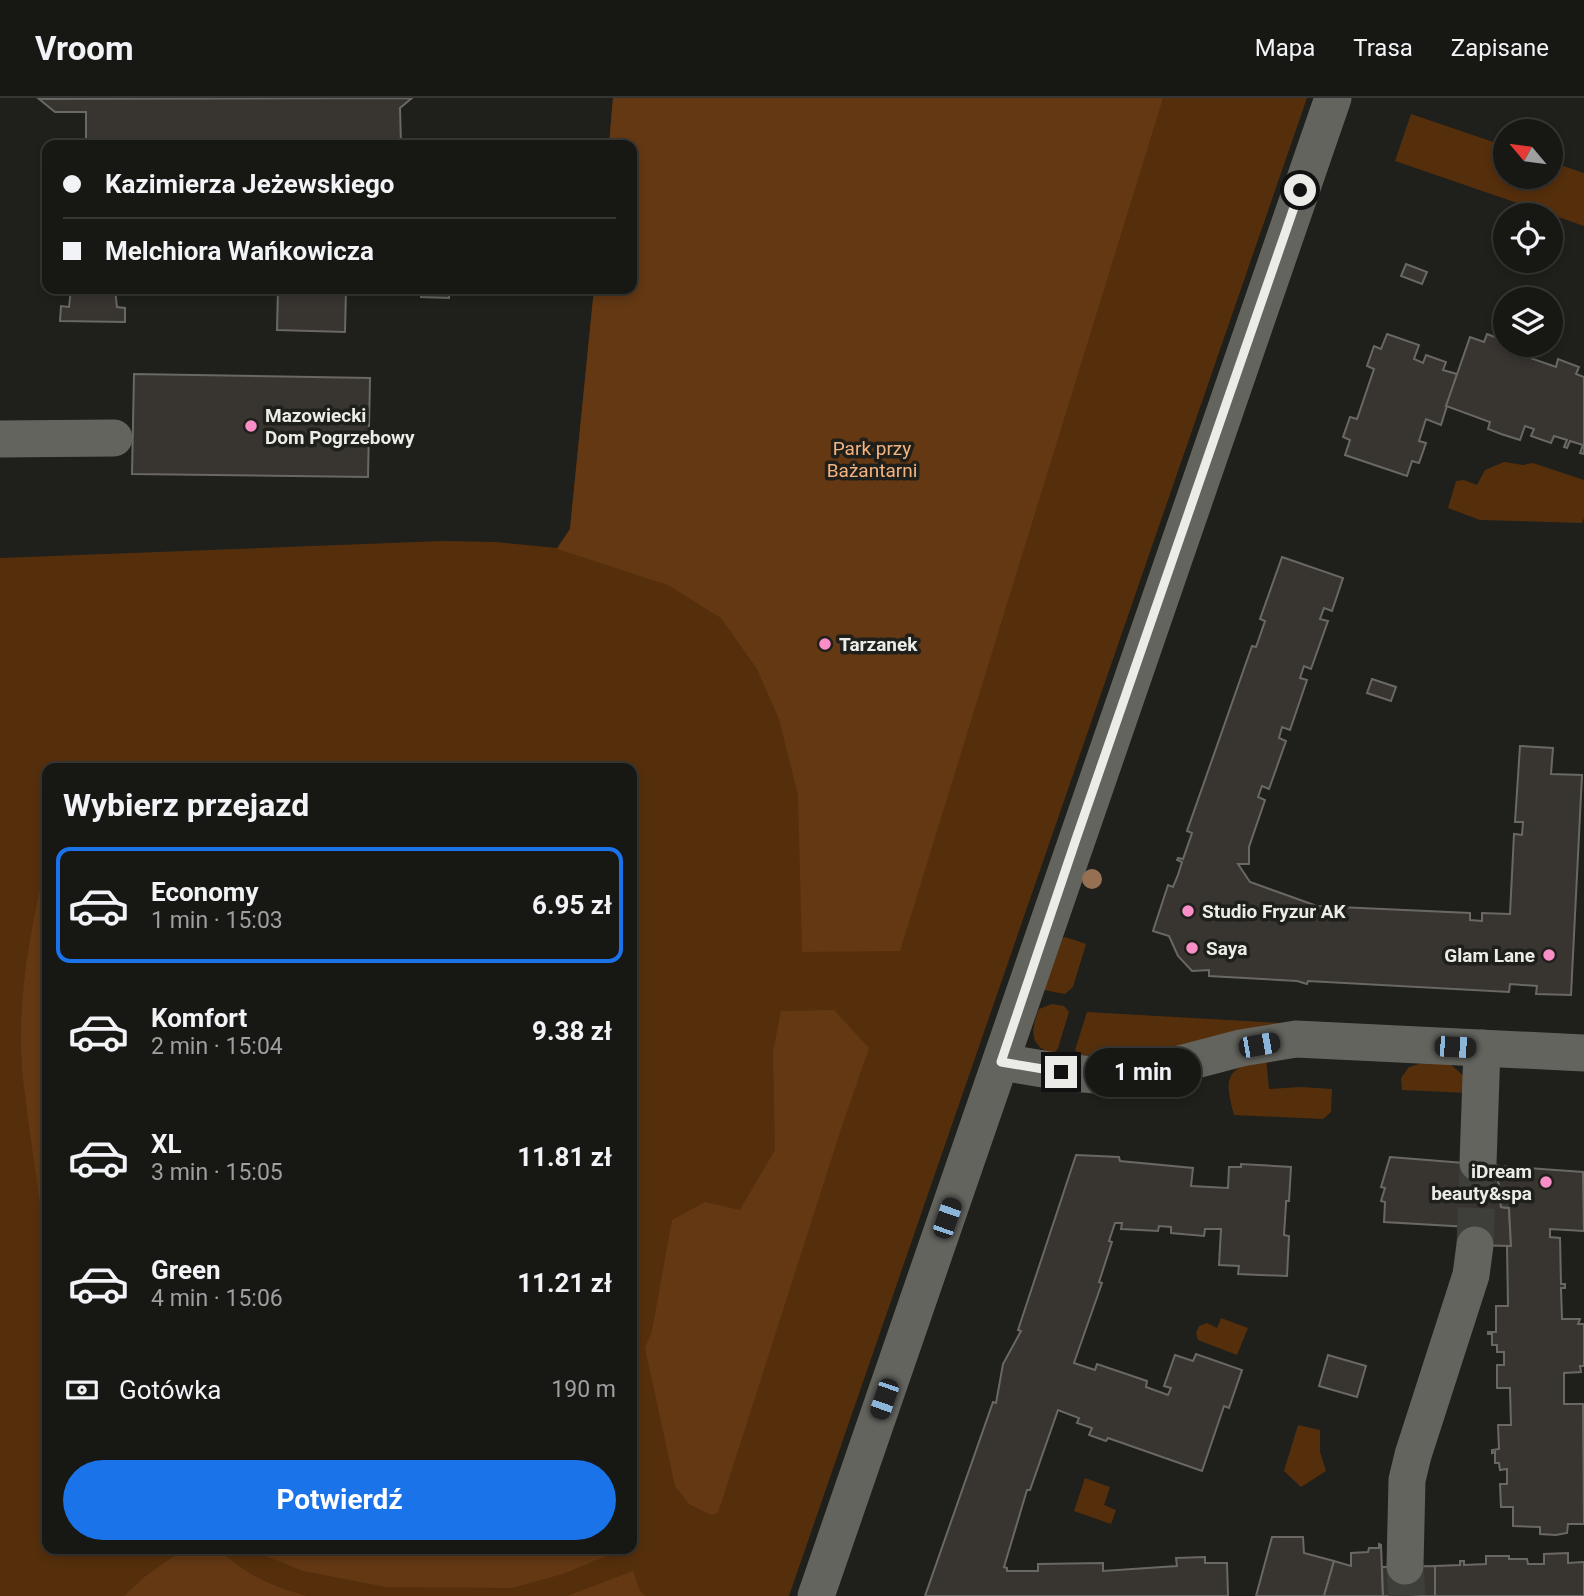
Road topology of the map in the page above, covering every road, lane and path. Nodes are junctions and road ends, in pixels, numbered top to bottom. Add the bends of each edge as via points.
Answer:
1 (1333, 98) edge
2 (114, 438) dead end
3 (0, 439) edge
4 (1482, 1048) junction
5 (1584, 1053) edge
6 (1001, 1062) junction
7 (1478, 1163) tunnel mouth
8 (1475, 1245) tunnel mouth
9 (1405, 1566) tunnel mouth
10 (816, 1596) edge

1 - 6 street
2 - 3 street
4 - 5 street
4 - 6 street via 1296,1039 1107,1076
4 - 7 street
6 - 10 street
8 - 9 street via 1471,1275 1407,1480

